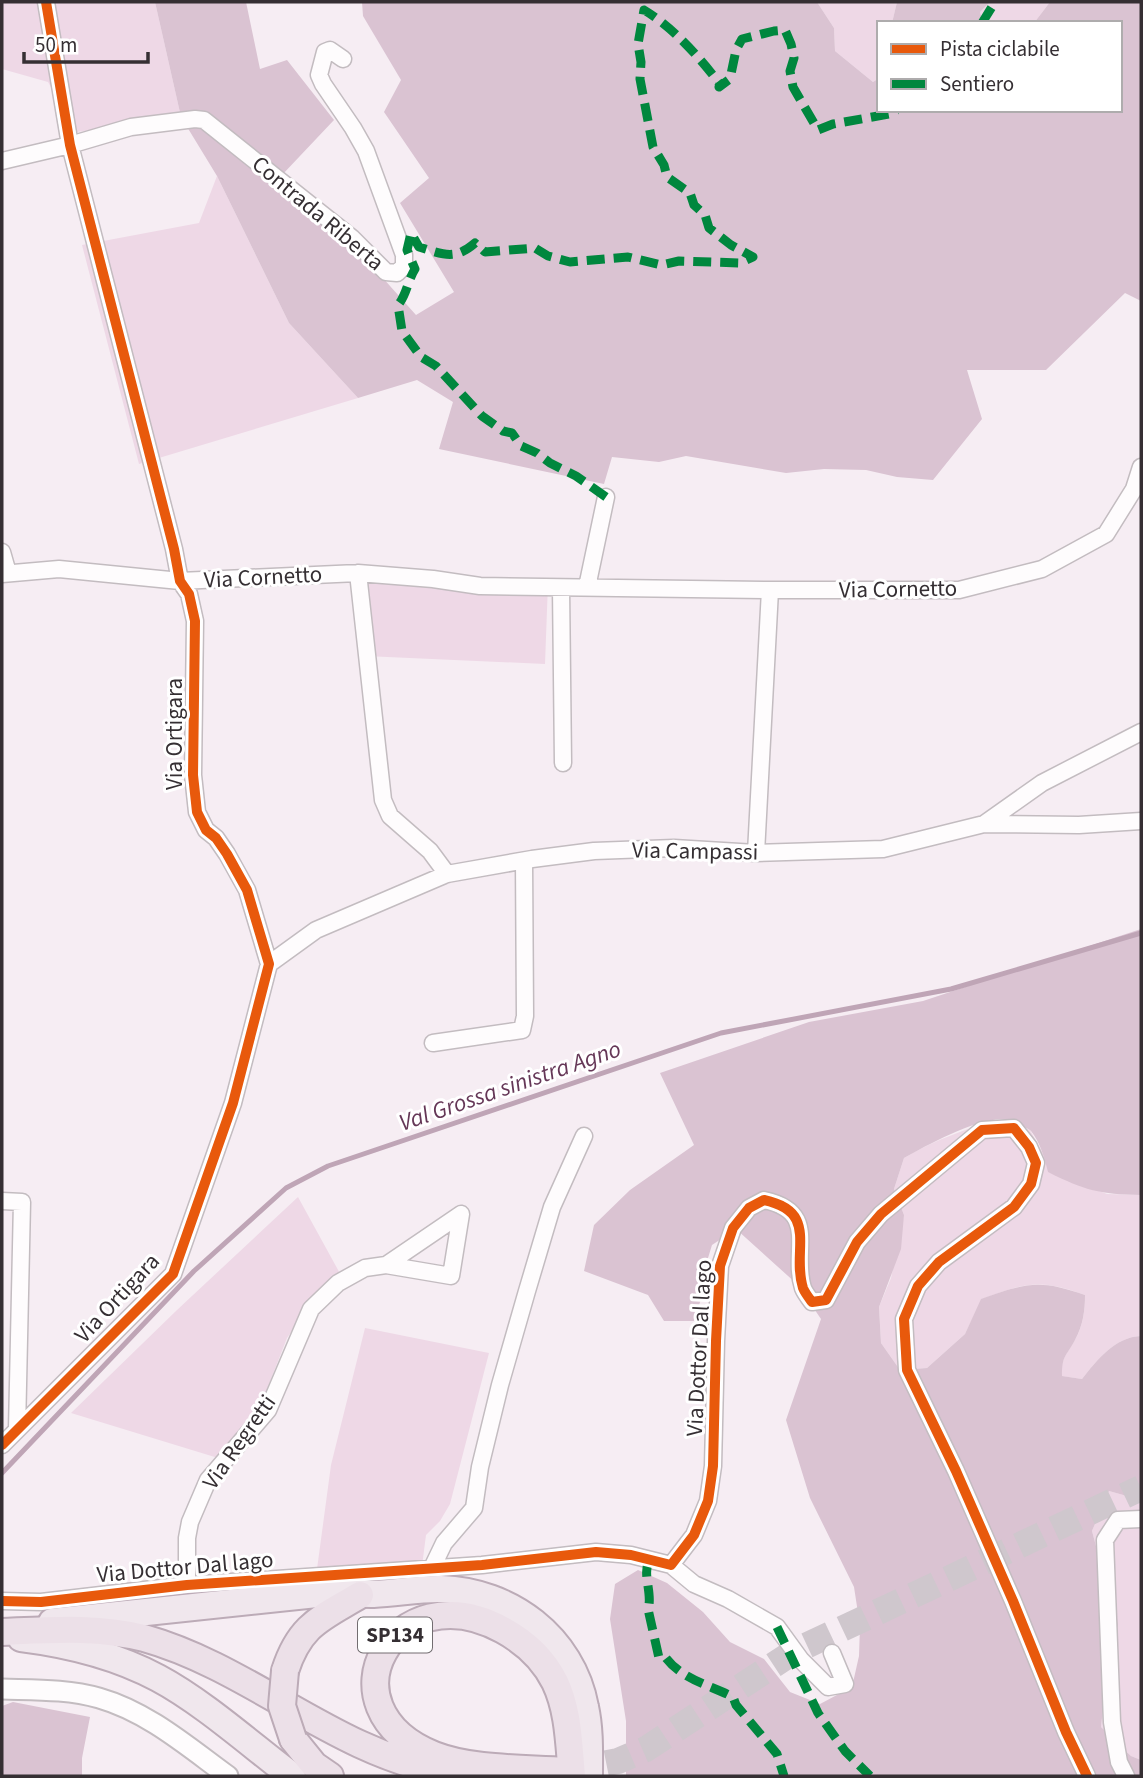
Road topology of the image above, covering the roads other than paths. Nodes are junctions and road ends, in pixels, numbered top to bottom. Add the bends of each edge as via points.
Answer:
1 (46, 2) edge
2 (343, 59) dead end
3 (70, 145) junction
4 (2, 161) edge
5 (1141, 467) edge
6 (606, 497) dead end
7 (2, 552) edge
8 (358, 573) junction
9 (5, 574) edge
10 (180, 581) junction
11 (587, 587) junction
12 (561, 588) junction
13 (771, 590) junction
14 (1141, 732) edge
15 (563, 763) dead end
16 (1141, 821) edge
17 (984, 824) junction
18 (756, 853) junction
19 (524, 861) junction
20 (447, 874) junction
21 (269, 964) junction
22 (433, 1043) dead end
23 (584, 1136) dead end
24 (2, 1201) edge
25 (386, 1265) junction
26 (17, 1430) junction
27 (2, 1445) edge
28 (1141, 1519) edge
29 (671, 1565) junction
30 (432, 1568) junction
31 (187, 1585) junction
32 (360, 1595) junction
33 (2, 1601) edge
34 (2, 1633) edge
35 (832, 1653) dead end
36 (2, 1689) edge
37 (569, 1775) edge
38 (228, 1776) edge
39 (292, 1776) edge
40 (330, 1776) edge
41 (470, 1776) edge
42 (533, 1776) edge
43 (1087, 1776) edge
44 (1126, 1776) edge

1 - 3 street, Via Ortigara
2 - 3 street, Contrada Riberta via 327,46 319,75 366,151 404,255 404,266 397,273 386,272 352,238 204,120 131,127
3 - 4 street
3 - 10 street, Via Ortigara
5 - 13 street, Via Cornetto via 1134,489 1106,534 1042,569 959,590
6 - 11 street
7 - 9 street
8 - 10 street, Via Cornetto
8 - 12 street, Via Cornetto via 480,586
8 - 20 street via 383,800 390,816 430,851
9 - 10 street, Via Cornetto via 59,569
10 - 21 street, Via Ortigara via 189,594 195,621 193,775 197,812 247,890
11 - 12 street, Via Cornetto
11 - 13 street, Via Cornetto
12 - 15 street
13 - 18 street
14 - 17 street via 1042,783
16 - 17 street, Via Campassi
17 - 18 street, Via Campassi via 883,849
18 - 19 street, Via Campassi via 674,848 594,851
19 - 20 street, Via Campassi
19 - 22 street via 524,1026 519,1031
20 - 21 street, Via Campassi via 316,930
21 - 26 street, Via Ortigara via 233,1103 173,1274
23 - 30 street via 552,1207 527,1291 500,1385 474,1508 444,1543
24 - 26 street via 22,1202
25 - 25 street, Via Regretti via 451,1276 461,1214 408,1251
25 - 31 street, Via Regretti via 365,1268 338,1283 312,1309 268,1410 208,1480 190,1522
26 - 27 street, Via Ortigara
28 - 44 street via 1118,1520 1105,1540 1112,1722
29 - 30 street, Via Dottor Dal lago via 596,1552
29 - 35 street via 694,1584 777,1627 828,1687 845,1684
29 - 43 street, Via Dottor Dal lago via 694,1535 708,1501 720,1266 733,1228 749,1208 764,1200 783,1204 800,1224 803,1289 812,1302 826,1300 857,1242 881,1214 982,1130 1014,1128 1036,1163 1031,1184 1014,1207 939,1262 918,1286 904,1319 907,1370 956,1471
30 - 31 street, Via Dottor Dal lago
31 - 33 street, Via Dottor Dal lago via 41,1602
32 - 34 main road via 345,1591 75,1618
32 - 37 main road, SP134 via 466,1591 506,1603 541,1627 565,1657 580,1689 588,1727
32 - 40 highway, SP134, bridge via 318,1618 306,1630 285,1671 282,1706 293,1739 314,1765
34 - 39 main road via 82,1648 160,1679
34 - 41 highway via 86,1630 145,1639 219,1668 353,1742 419,1766
36 - 38 street via 69,1692 118,1705 159,1726
37 - 37 highway, SP134 via 453,1760 400,1735 387,1722 376,1693 385,1647 408,1626 442,1615 478,1619 511,1634 536,1654 556,1684 563,1705
37 - 42 highway

